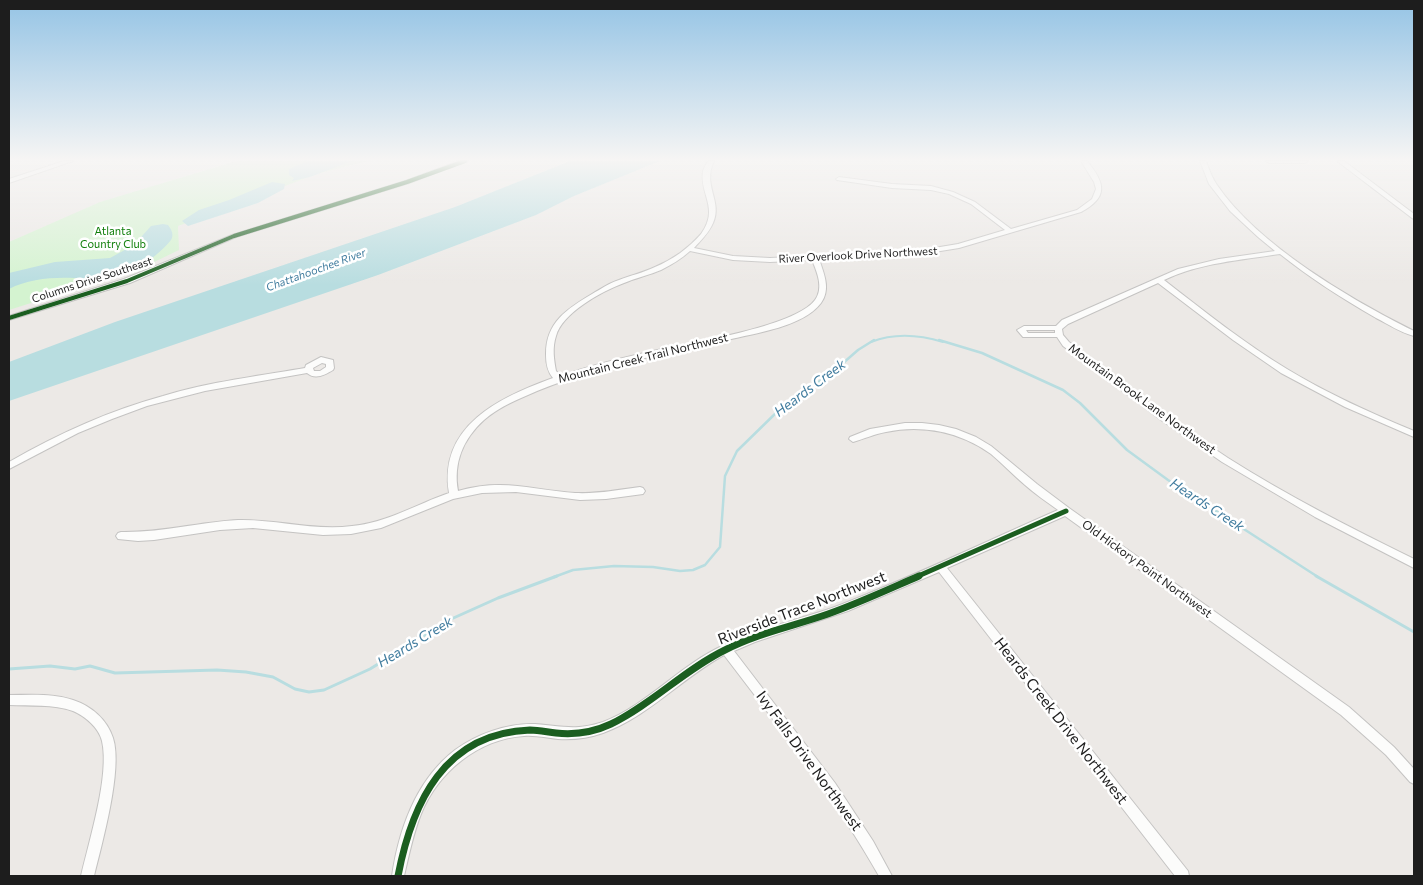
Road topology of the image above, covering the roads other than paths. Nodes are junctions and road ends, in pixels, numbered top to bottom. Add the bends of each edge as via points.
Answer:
1 (328, 202) edge
2 (343, 202) edge
3 (712, 202) edge
4 (972, 202) edge
5 (1093, 202) edge
6 (1225, 202) edge
7 (1395, 202) edge
8 (1414, 217) edge
9 (1010, 231) junction
10 (688, 249) junction
11 (1280, 252) junction
12 (816, 258) junction
13 (1158, 280) junction
14 (9, 312) edge
15 (9, 318) edge
16 (1414, 334) edge
17 (308, 370) dead end
18 (559, 379) junction
19 (1414, 434) edge
20 (853, 439) dead end
21 (9, 466) edge
22 (640, 491) dead end
23 (454, 496) junction
24 (1066, 511) junction
25 (121, 536) dead end
26 (1414, 564) edge
27 (940, 566) junction
28 (726, 649) junction
29 (9, 700) edge
30 (1414, 778) edge
31 (88, 876) edge
32 (398, 876) edge
33 (886, 876) edge
34 (1183, 876) edge

1 - 14 street, Columns Drive Southeast via 236,231 143,270
2 - 15 street, Columns Drive Southeast via 242,234 127,281
3 - 10 street via 713,216 706,230
4 - 9 street
5 - 9 street, River Overlook Drive Northwest via 1079,211
6 - 11 street
7 - 8 street
9 - 12 street, River Overlook Drive Northwest via 935,251
10 - 12 street, River Overlook Drive Northwest via 746,260
10 - 18 street via 664,266 617,283 569,310 553,332 549,344 552,372
11 - 13 street, Mountain Brook Lane Northwest via 1203,264
11 - 16 street via 1373,313
12 - 18 street, Mountain Creek Trail Northwest via 823,281 822,294 818,303 795,317 765,329
13 - 19 street via 1284,371 1351,407
13 - 26 street, Mountain Brook Lane Northwest via 1065,322 1059,332 1066,344 1225,460 1302,506
17 - 21 street via 193,391 143,404 64,435
18 - 23 street, Mountain Creek Trail Northwest via 504,402 474,425 453,461 451,479
20 - 24 street, Old Hickory Point Northwest via 901,426 928,426 954,432 990,449
22 - 23 street via 575,496 500,486
23 - 25 street via 381,524 347,531 316,532 253,524 142,537
24 - 27 street, Riverside Trace Northwest
24 - 30 street, Old Hickory Point Northwest via 1345,711 1390,751
27 - 28 street, Riverside Trace Northwest via 842,609 761,634
27 - 34 street, Heards Creek Drive Northwest
28 - 32 street, Riverside Trace Northwest via 610,725 575,733 510,731 484,740 460,754 434,779 414,813 404,841
28 - 33 street, Ivy Falls Drive Northwest via 833,789
29 - 31 street via 59,703 80,708 103,728 108,740 110,768

